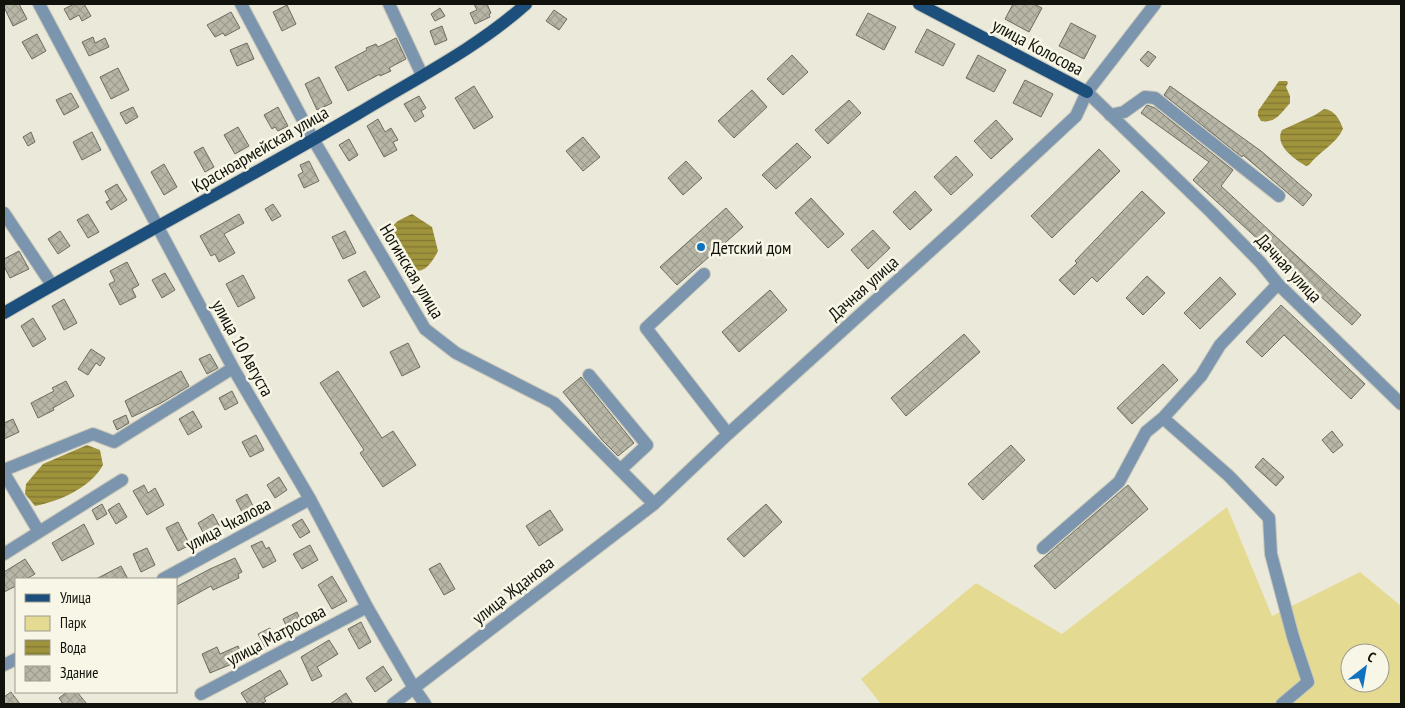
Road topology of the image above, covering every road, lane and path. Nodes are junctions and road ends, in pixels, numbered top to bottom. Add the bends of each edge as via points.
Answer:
1 (39, 4) edge
2 (241, 4) edge
3 (389, 4) edge
4 (526, 4) edge
5 (919, 4) edge
6 (1155, 4) edge
7 (422, 75) junction
8 (1087, 92) junction
9 (1110, 115) junction
10 (313, 140) junction
11 (1279, 196) dead end
12 (4, 213) edge
13 (157, 227) junction
14 (704, 274) dead end
15 (1278, 284) junction
16 (52, 285) junction
17 (4, 313) edge
18 (233, 368) junction
19 (589, 375) dead end
20 (1401, 404) edge
21 (1163, 418) junction
22 (728, 434) junction
23 (620, 470) junction
24 (4, 471) edge
25 (122, 480) dead end
26 (310, 499) junction
27 (654, 504) junction
28 (39, 532) junction
29 (1043, 548) dead end
30 (4, 554) edge
31 (165, 578) edge
32 (367, 607) junction
33 (15, 659) edge
34 (4, 665) edge
35 (414, 688) junction
36 (201, 694) dead end
37 (392, 704) edge
38 (425, 704) edge
39 (1282, 704) edge

1 - 13 street, улица 10 Августа
2 - 10 street, Ногинская улица
3 - 7 street
4 - 7 main road, Красноармейская улица via 510,18
5 - 8 main road, улица Колосова
6 - 8 street, Дачная улица
7 - 10 main road, Красноармейская улица
8 - 9 street, Дачная улица
8 - 22 street, Дачная улица via 1076,116
9 - 11 street via 1124,112 1144,96 1155,98
9 - 15 street, Дачная улица via 1219,220
10 - 13 main road, Красноармейская улица
10 - 23 street, Ногинская улица via 425,329 456,353 554,403
12 - 16 street
13 - 16 main road, Красноармейская улица
13 - 18 street, улица 10 Августа
14 - 22 street via 646,328
15 - 20 street, Дачная улица
15 - 21 street via 1220,345 1201,376
16 - 17 main road, Красноармейская улица
18 - 24 street via 114,442 93,434
18 - 26 street, улица 10 Августа
19 - 23 street via 647,445
21 - 29 street via 1146,432 1119,482
21 - 39 street via 1229,476 1269,518 1271,554 1308,682
22 - 27 street, Дачная улица
23 - 27 street, Ногинская улица
24 - 28 street
25 - 28 street
26 - 31 street, улица Чкалова
26 - 32 street, улица 10 Августа
27 - 35 street, улица Жданова
28 - 30 street
32 - 35 street, улица 10 Августа
32 - 36 street, улица Матросова
33 - 34 street
35 - 37 street, улица Жданова
35 - 38 street, улица 10 Августа

